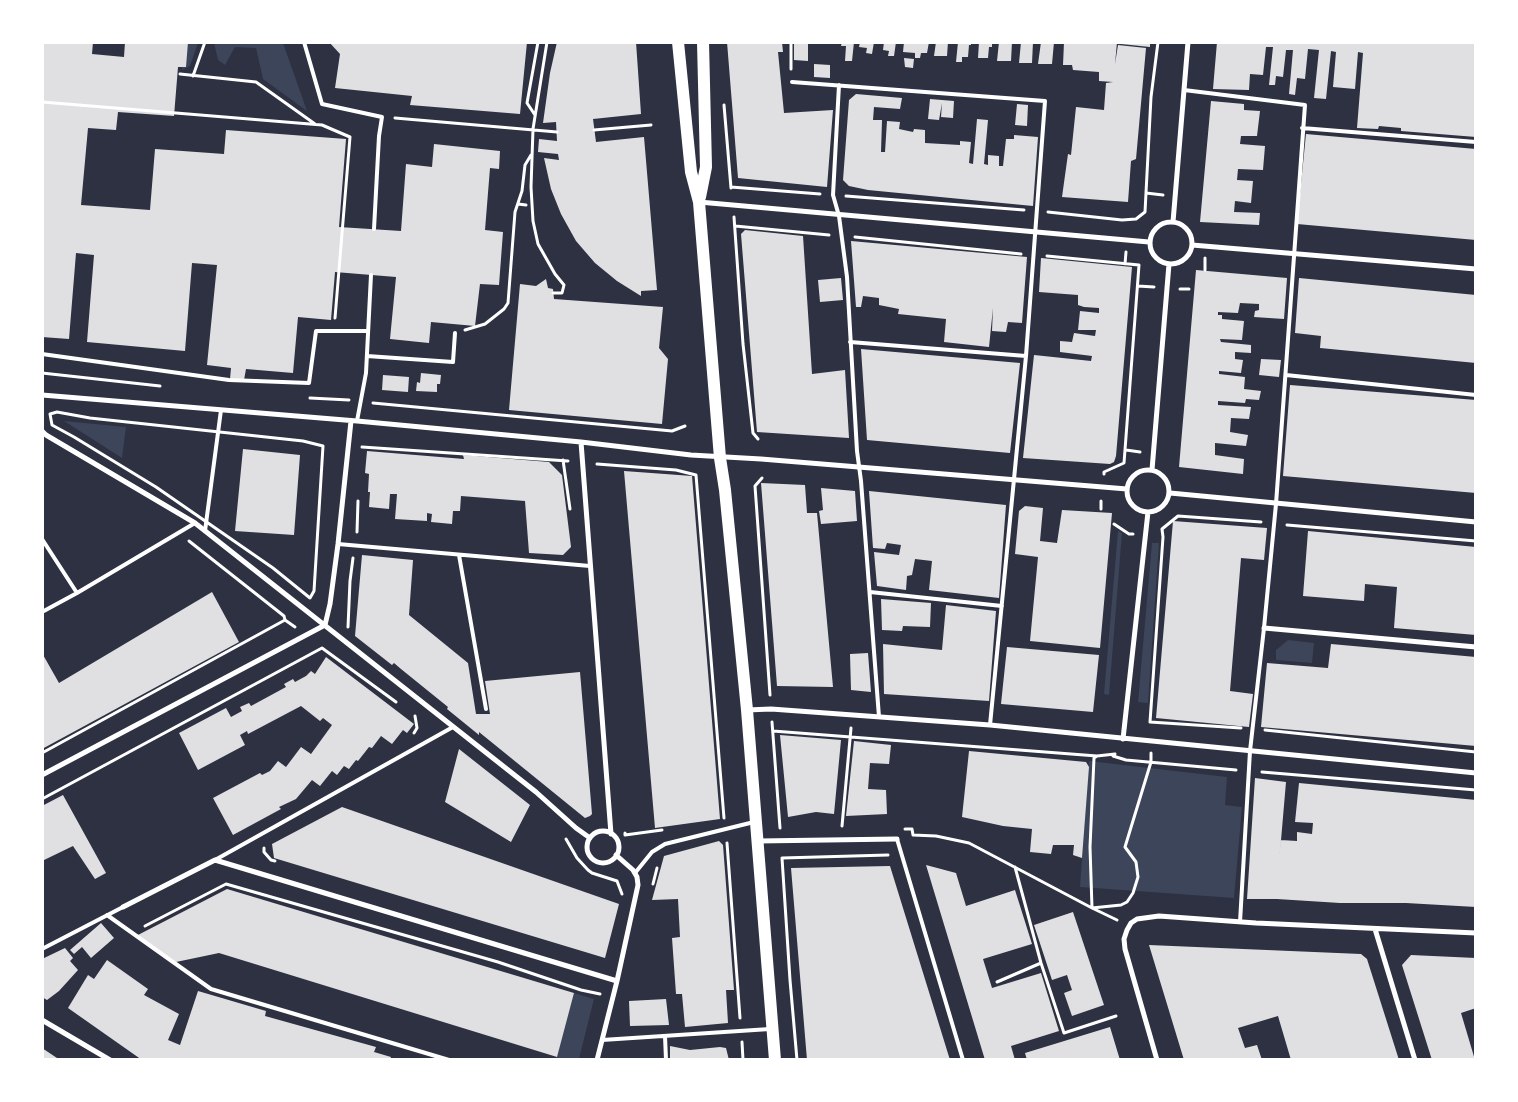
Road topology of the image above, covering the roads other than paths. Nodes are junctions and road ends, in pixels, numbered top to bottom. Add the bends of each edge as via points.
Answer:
1 (304, 42) edge
2 (678, 42) edge
3 (703, 42) edge
4 (1188, 42) edge
5 (792, 82) road end
6 (839, 85) junction
7 (1184, 90) junction
8 (1302, 128) junction
9 (1476, 142) edge
10 (698, 202) junction
11 (839, 216) junction
12 (1173, 222) junction
13 (374, 229) dead end
14 (1035, 232) junction
15 (1150, 242) junction
16 (1192, 245) junction
17 (1294, 253) junction
18 (1169, 264) junction
19 (1476, 269) edge
20 (371, 275) dead end
21 (368, 331) junction
22 (455, 332) road end
23 (850, 342) junction
24 (42, 354) edge
25 (367, 356) junction
26 (1026, 356) junction
27 (1286, 375) junction
28 (42, 395) edge
29 (1476, 395) edge
30 (220, 410) junction
31 (354, 421) junction
32 (42, 431) edge
33 (581, 442) junction
34 (720, 458) junction
35 (859, 467) junction
36 (1152, 470) junction
37 (1014, 480) junction
38 (1127, 489) junction
39 (1170, 493) junction
40 (1276, 504) junction
41 (1148, 512) junction
42 (1476, 522) edge
43 (195, 523) junction
44 (205, 531) junction
45 (42, 539) edge
46 (338, 544) junction
47 (459, 555) junction
48 (590, 566) junction
49 (870, 592) junction
50 (77, 593) junction
51 (1002, 606) junction
52 (42, 612) edge
53 (325, 624) junction
54 (1264, 628) junction
55 (1476, 647) edge
56 (486, 709) dead end
57 (747, 710) junction
58 (879, 717) junction
59 (990, 725) junction
60 (453, 727) junction
61 (1123, 739) junction
62 (1250, 751) junction
63 (1476, 773) edge
64 (42, 775) edge
65 (756, 822) junction
66 (611, 834) junction
67 (590, 838) junction
68 (897, 840) joint
69 (758, 841) junction
70 (616, 856) junction
71 (215, 860) junction
72 (635, 873) junction
73 (123, 907) joint
74 (107, 915) junction
75 (1240, 922) junction
76 (1375, 929) junction
77 (1476, 933) edge
78 (42, 949) edge
79 (617, 980) junction
80 (42, 1020) edge
81 (772, 1029) junction
82 (665, 1036) junction
83 (602, 1040) junction
84 (110, 1060) edge
85 (448, 1060) edge
86 (597, 1060) edge
87 (666, 1060) edge
88 (775, 1060) edge
89 (963, 1060) edge
90 (1157, 1060) edge
91 (1415, 1060) edge

1 - 13 lane via 322,104 382,117
2 - 10 main road via 690,172
3 - 10 main road via 706,167
4 - 7 street
5 - 6 lane
6 - 11 lane via 833,195
6 - 14 lane via 1044,101
7 - 8 lane via 1304,105
7 - 12 street
8 - 9 lane
8 - 17 lane
10 - 11 street
10 - 34 main road
11 - 14 street
11 - 23 lane via 847,277
12 - 15 street via 1154,229
12 - 16 street via 1185,227
14 - 15 street
14 - 26 lane
15 - 18 street via 1153,254
16 - 17 street
16 - 18 street via 1187,257
17 - 19 street
17 - 27 lane
18 - 36 street
20 - 21 lane
21 - 24 lane via 316,331 309,383 229,380
21 - 25 lane
22 - 25 lane via 453,362
23 - 26 lane
23 - 35 lane
25 - 31 lane
26 - 37 lane
27 - 29 lane
27 - 40 lane
28 - 30 street
30 - 31 street
30 - 44 lane
31 - 33 street
31 - 46 street
32 - 43 street
33 - 34 street
33 - 48 street
34 - 35 street
34 - 57 main road
35 - 37 street
35 - 49 lane
36 - 38 street via 1135,475
36 - 39 street via 1164,478
37 - 38 street
37 - 51 lane
38 - 41 street via 1132,505
39 - 40 street
39 - 41 street via 1162,508
40 - 42 street
40 - 54 lane
41 - 61 street
43 - 44 street
43 - 50 lane
44 - 53 street
45 - 50 lane
46 - 47 lane
46 - 53 street
47 - 48 lane
47 - 56 lane
48 - 66 street
49 - 51 lane
49 - 58 lane
50 - 52 lane
51 - 59 lane
53 - 60 street
53 - 64 street
54 - 55 street
54 - 62 lane
57 - 58 street
57 - 65 main road
58 - 59 street
59 - 61 street
60 - 67 street
60 - 71 lane
61 - 62 street
62 - 63 street
62 - 75 lane
65 - 69 main road
65 - 72 lane via 665,844 652,852
66 - 67 street via 599,832
66 - 70 street via 618,843
67 - 70 street via 587,849 592,859 603,863
68 - 69 street
68 - 89 lane
69 - 81 main road
70 - 72 street
71 - 73 street
71 - 79 street
72 - 79 street via 637,896
73 - 74 lane
74 - 78 lane
74 - 85 lane via 211,990
75 - 76 street
75 - 90 street via 1152,916 1136,919 1129,926 1124,938 1126,949
76 - 77 street
76 - 91 street
79 - 83 street
80 - 84 street
81 - 82 lane
81 - 88 main road
82 - 83 lane
82 - 87 lane
83 - 86 street

